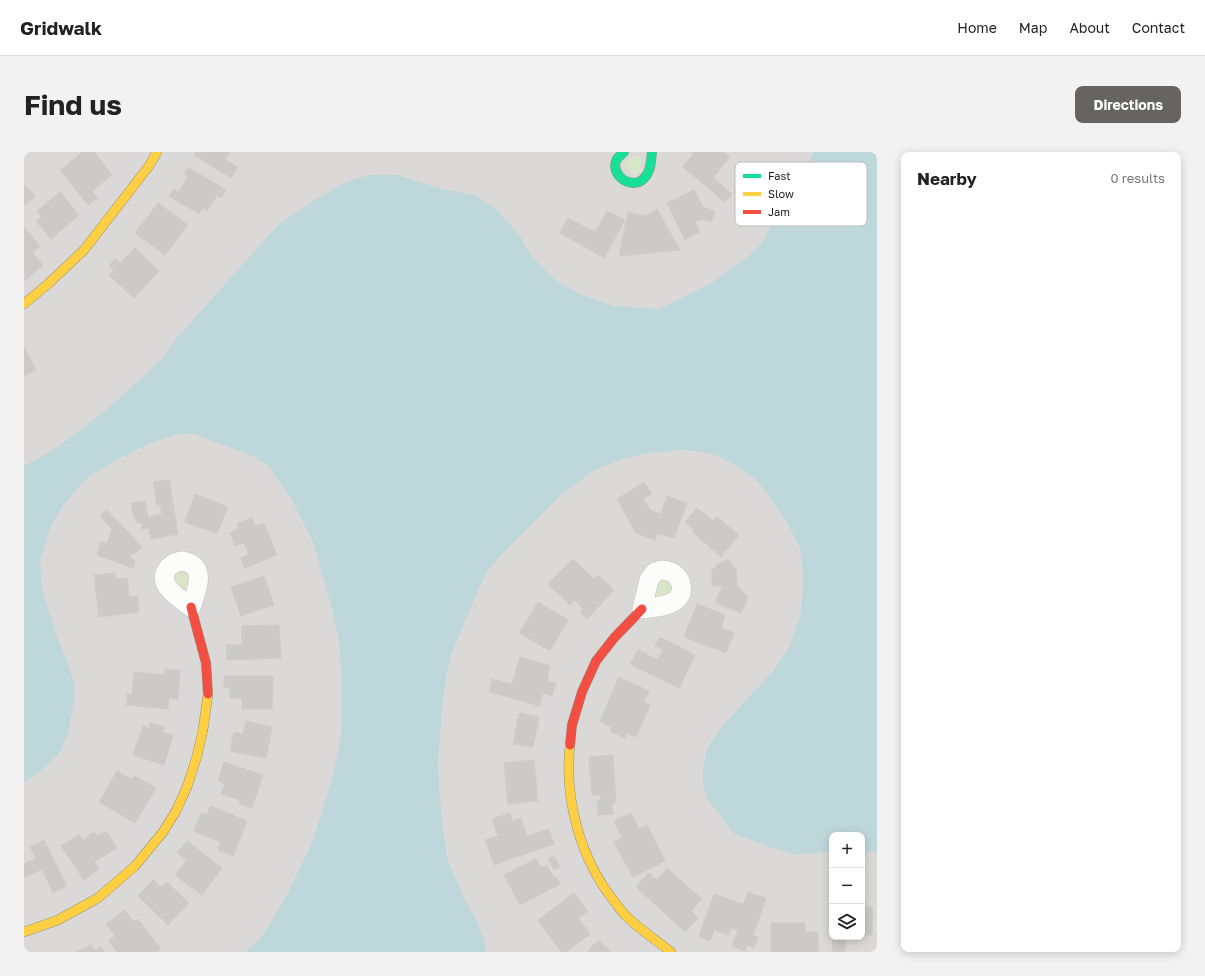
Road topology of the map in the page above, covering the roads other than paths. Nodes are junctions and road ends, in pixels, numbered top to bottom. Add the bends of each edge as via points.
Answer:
1 (157, 152) edge
2 (624, 152) edge
3 (652, 152) edge
4 (24, 304) edge
5 (191, 608) dead end
6 (642, 609) dead end
7 (24, 932) edge
8 (671, 952) edge

1 - 4 street via 84,250
2 - 3 street via 617,158 616,170 622,179 631,183 646,178
5 - 7 street via 206,663 208,698 198,756 176,811 163,832 135,866 98,898 58,920
6 - 8 street via 596,661 582,692 572,725 568,763 571,799 578,833 605,890 626,915

